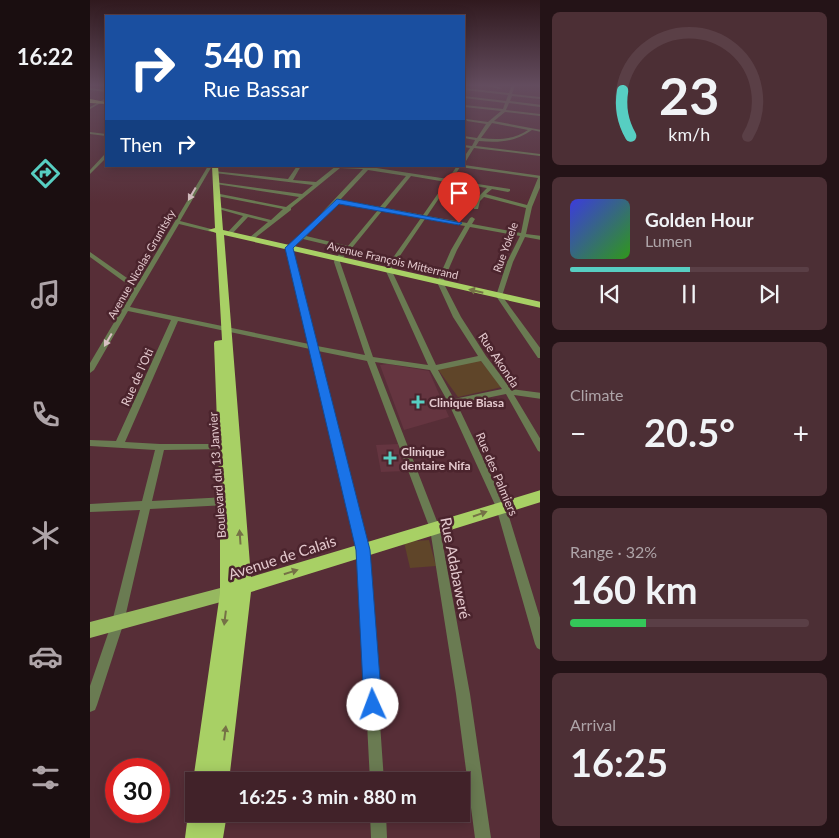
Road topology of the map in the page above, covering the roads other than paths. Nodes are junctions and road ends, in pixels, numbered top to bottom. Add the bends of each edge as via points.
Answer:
1 (488, 124) edge
2 (503, 124) edge
3 (516, 124) edge
4 (514, 126) junction
5 (531, 129) junction
6 (540, 130) edge
7 (90, 133) edge
8 (105, 134) edge
9 (465, 137) edge
10 (477, 139) junction
11 (465, 146) edge
12 (473, 147) junction
13 (105, 152) edge
14 (540, 155) edge
15 (105, 157) edge
16 (465, 159) edge
17 (90, 167) edge
18 (298, 167) edge
19 (338, 167) edge
20 (368, 167) edge
21 (458, 167) edge
22 (465, 167) edge
23 (90, 173) edge
24 (409, 175) junction
25 (540, 177) edge
26 (214, 178) edge
27 (290, 180) junction
28 (449, 181) junction
29 (318, 184) junction
30 (491, 187) junction
31 (508, 190) dead end
32 (537, 193) edge
33 (486, 195) junction
34 (304, 196) junction
35 (337, 201) junction
36 (529, 206) junction
37 (476, 208) dead end
38 (289, 209) junction
39 (381, 209) junction
40 (246, 216) junction
41 (424, 217) junction
42 (176, 222) junction
43 (273, 222) junction
44 (471, 222) junction
45 (220, 232) junction
46 (523, 235) junction
47 (302, 237) junction
48 (540, 238) edge
49 (251, 239) junction
50 (289, 248) junction
51 (349, 248) junction
52 (90, 254) edge
53 (337, 258) junction
54 (388, 270) junction
55 (440, 282) junction
56 (137, 288) junction
57 (499, 296) junction
58 (540, 305) edge
59 (125, 308) junction
60 (176, 318) junction
61 (221, 327) junction
62 (314, 348) junction
63 (540, 356) edge
64 (483, 358) junction
65 (370, 359) junction
66 (433, 368) junction
67 (90, 370) edge
68 (508, 392) junction
69 (540, 396) edge
70 (452, 402) junction
71 (90, 443) edge
72 (119, 445) junction
73 (224, 446) junction
74 (160, 447) junction
75 (540, 449) edge
76 (540, 496) edge
77 (227, 501) junction
78 (147, 506) junction
79 (500, 507) junction
80 (90, 508) edge
81 (435, 529) junction
82 (363, 550) junction
83 (244, 586) junction
84 (228, 593) junction
85 (118, 622) junction
86 (90, 630) edge
87 (540, 644) edge
88 (90, 705) edge
89 (204, 772) edge
90 (220, 772) edge
91 (375, 772) edge
92 (198, 822) edge
93 (215, 822) edge
94 (378, 822) edge
95 (196, 838) edge
96 (212, 838) edge
97 (379, 838) edge
98 (483, 838) edge

1 - 10 street
2 - 4 street
3 - 4 street
4 - 5 street
5 - 6 street
5 - 10 street via 508,141
7 - 8 street
9 - 10 street
10 - 12 street
11 - 12 street
12 - 14 street
12 - 16 street
13 - 17 street
15 - 23 street
18 - 27 street
19 - 29 street
20 - 24 street
20 - 35 street
21 - 28 street
22 - 25 street
24 - 28 street
24 - 39 street
25 - 32 street, Rue Yokele
26 - 27 street
26 - 34 street
26 - 38 street
26 - 40 street
26 -> 42 street, Avenue Nicolas Grunitsky
26 - 45 highway, Boulevard du 13 Janvier
26 - 45 highway, Boulevard du 13 Janvier
27 - 29 street
28 - 30 street
28 - 41 street
29 - 34 street
30 - 31 street
30 - 33 street
32 - 36 street, Rue Yokele
33 - 36 street
33 - 37 street via 478,201
34 - 38 street
35 - 39 street
35 - 47 street
36 - 46 street, Rue Yokele
38 - 43 street
39 - 41 street
39 - 51 street
40 - 43 street
40 - 45 street
41 - 44 street
41 - 54 street
42 - 45 street
42 - 56 street, Avenue Nicolas Grunitsky
43 - 49 street
44 - 46 street
44 - 55 street
45 - 49 highway, Avenue François Mitterrand
45 - 61 highway, Boulevard du 13 Janvier
46 - 48 street
46 - 57 street, Rue Yokele
47 - 50 street
47 - 51 street
49 - 50 highway, Avenue François Mitterrand
50 - 53 highway, Avenue François Mitterrand
50 - 62 street
51 - 53 street
52 - 56 street
53 - 54 highway, Avenue François Mitterrand
53 - 65 street, Rue Adabaweré
54 - 55 highway, Avenue François Mitterrand
54 - 66 street, Rue des Palmiers
57 -> 55 highway, Avenue François Mitterrand
55 - 64 street, Rue Akonda
56 - 59 street, Avenue Nicolas Grunitsky
57 - 58 highway, Avenue François Mitterrand
57 - 63 street
59 - 60 street
59 -> 67 street, Avenue Nicolas Grunitsky
60 - 61 street
60 - 72 street, Rue de l'Oti
61 - 62 street
61 - 73 highway, Boulevard du 13 Janvier
83 -> 61 highway, Boulevard du 13 Janvier via 230,372
62 - 65 street
62 - 82 street
64 - 66 street
64 - 68 street, Rue Akonda
65 - 66 street
65 - 81 street, Rue Adabaweré
66 - 70 street, Rue des Palmiers
68 - 69 street
68 - 70 street
68 - 75 street, Rue Akonda
70 - 79 street, Rue des Palmiers
71 - 72 street
72 - 74 street
73 - 74 street
73 - 77 highway, Boulevard du 13 Janvier
74 - 78 street
76 - 79 highway, Avenue de Calais
77 - 78 street
77 - 84 highway, Boulevard du 13 Janvier
78 - 80 street
78 - 85 street
81 -> 79 highway, Avenue de Calais
79 - 87 street, Rue des Palmiers
81 - 82 highway, Avenue de Calais
81 - 98 street, Rue Adabaweré
83 -> 82 highway, Avenue de Calais
82 - 91 street
83 - 84 highway, Avenue de Calais
90 -> 83 highway, Boulevard du 13 Janvier
84 - 85 main road, Avenue de Calais
84 -> 89 highway, Boulevard du 13 Janvier
85 - 86 main road, Avenue de Calais
85 - 88 street
92 - 95 highway
93 - 96 highway
94 - 97 street

